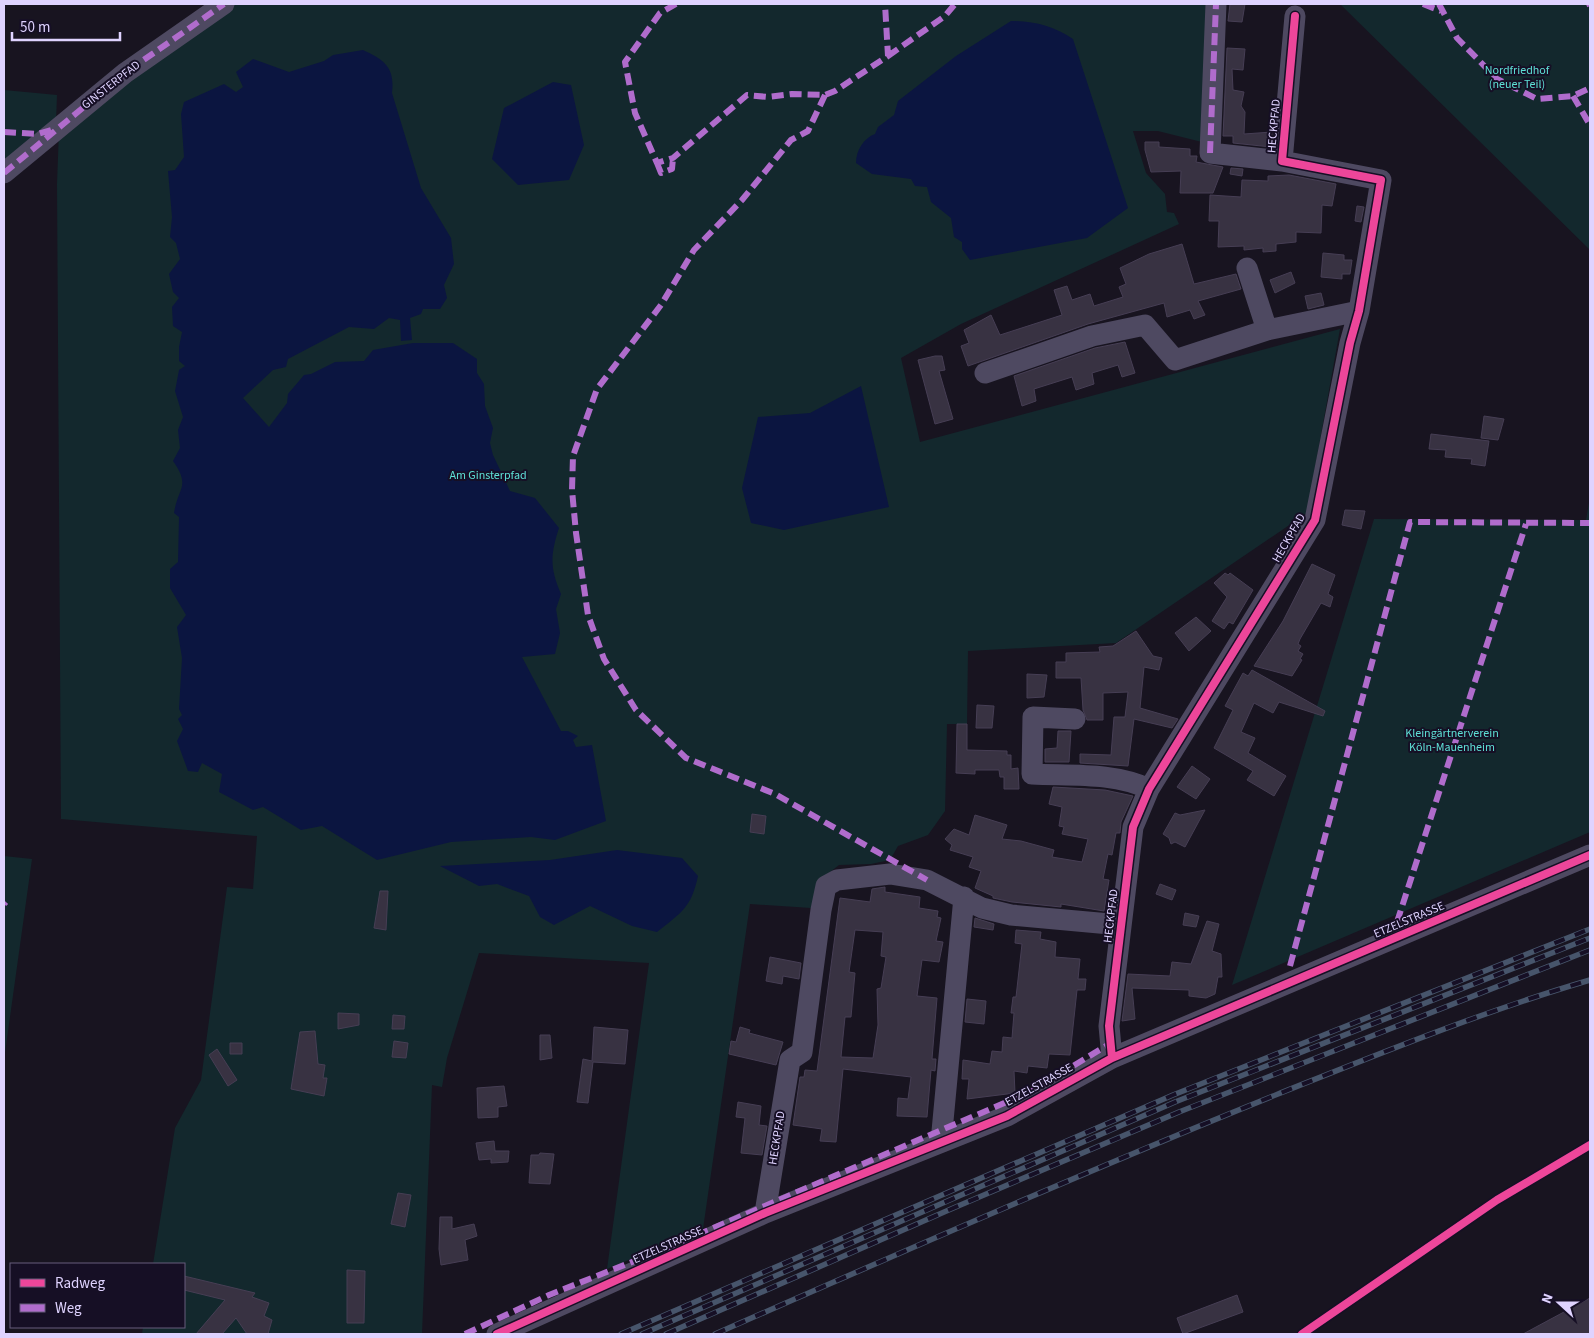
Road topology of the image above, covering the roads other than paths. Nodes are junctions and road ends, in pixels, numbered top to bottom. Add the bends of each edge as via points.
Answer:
1 (224, 4) edge
2 (1216, 4) edge
3 (1295, 16) dead end
4 (1282, 161) junction
5 (4, 173) edge
6 (1247, 268) dead end
7 (1359, 312) junction
8 (1267, 330) junction
9 (985, 373) dead end
10 (1075, 719) dead end
11 (1150, 788) junction
12 (1590, 854) edge
13 (964, 897) junction
14 (1120, 925) junction
15 (1112, 1058) junction
16 (941, 1142) junction
17 (765, 1213) junction
18 (497, 1334) edge

1 - 5 street, GINSTERPFAD via 125,73
2 - 4 street, HECKPFAD via 1210,152
3 - 4 street, HECKPFAD
4 - 7 street, HECKPFAD via 1381,180
6 - 8 street
7 - 8 street
7 - 11 street, HECKPFAD via 1315,520
8 - 9 street via 1175,360 1145,325 1092,336
10 - 11 street via 1033,717 1032,774 1116,778
11 - 14 street, HECKPFAD via 1133,827
12 - 15 street, ETZELSTRASSE
13 - 14 street, HECKPFAD via 982,908 1011,915
13 - 16 street
13 - 17 street, HECKPFAD via 927,880 890,874 837,880 826,886 802,1052 790,1060
14 - 15 street, HECKPFAD via 1109,1026
15 - 16 street, ETZELSTRASSE via 1007,1116
16 - 17 street, ETZELSTRASSE
17 - 18 street, ETZELSTRASSE

